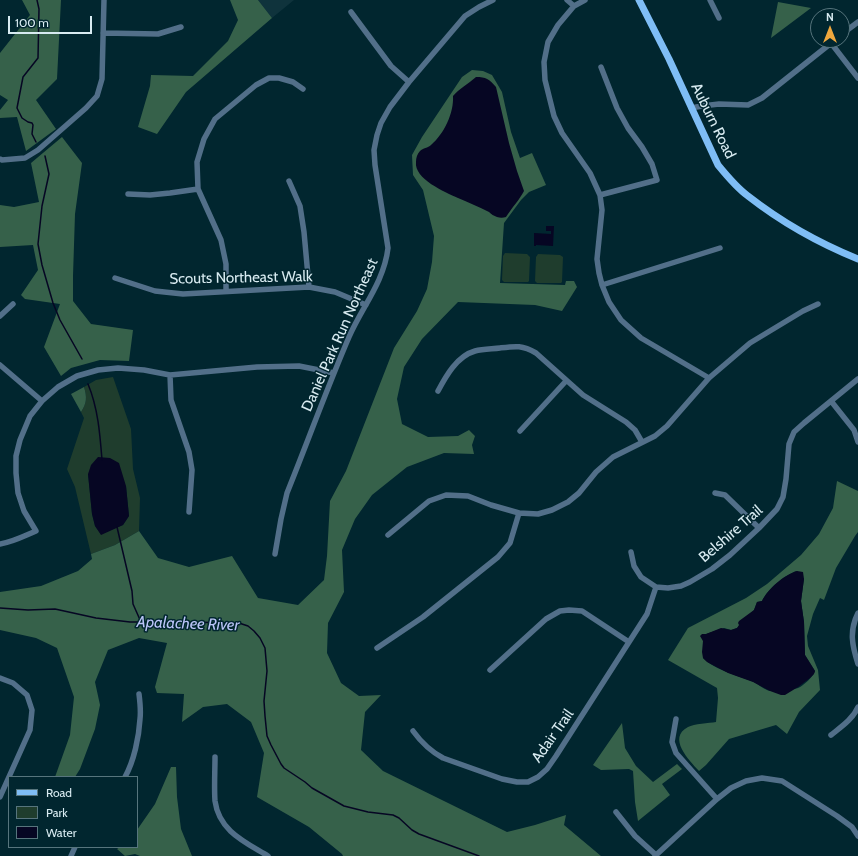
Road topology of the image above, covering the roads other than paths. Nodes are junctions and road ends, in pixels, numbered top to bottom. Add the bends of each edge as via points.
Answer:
1 (104, 0) edge
2 (493, 0) edge
3 (567, 0) edge
4 (585, 0) edge
5 (638, 0) edge
6 (710, 0) edge
7 (574, 6) junction
8 (351, 12) dead end
9 (719, 18) dead end
10 (180, 27) dead end
11 (104, 33) junction
12 (825, 48) edge
13 (837, 48) edge
14 (601, 66) dead end
15 (858, 78) edge
16 (409, 82) junction
17 (303, 89) dead end
18 (691, 108) junction
19 (0, 159) edge
20 (289, 180) dead end
21 (198, 189) junction
22 (128, 194) dead end
23 (600, 195) junction
24 (720, 248) dead end
25 (858, 259) edge
26 (115, 278) dead end
27 (602, 285) junction
28 (309, 287) junction
29 (226, 291) junction
30 (13, 304) dead end
31 (818, 304) dead end
32 (366, 305) junction
33 (0, 316) edge
34 (0, 365) edge
35 (334, 373) junction
36 (170, 375) junction
37 (709, 378) junction
38 (858, 379) edge
39 (566, 381) junction
40 (438, 392) dead end
41 (42, 401) junction
42 (831, 401) junction
43 (520, 431) dead end
44 (642, 442) junction
45 (858, 442) edge
46 (715, 493) dead end
47 (189, 512) dead end
48 (518, 513) junction
49 (759, 528) junction
50 (388, 535) dead end
51 (0, 544) edge
52 (631, 552) dead end
53 (275, 554) dead end
54 (656, 587) junction
55 (858, 613) edge
56 (630, 642) junction
57 (376, 648) dead end
58 (858, 664) edge
59 (490, 670) dead end
60 (0, 678) edge
61 (139, 694) dead end
62 (858, 707) edge
63 (676, 719) dead end
64 (413, 731) dead end
65 (831, 735) dead end
66 (215, 757) dead end
67 (9, 776) edge
68 (126, 776) edge
69 (8, 779) edge
70 (0, 797) edge
71 (717, 799) junction
72 (616, 812) dead end
73 (858, 836) edge
74 (656, 855) edge
75 (268, 856) edge

1 - 11 street
2 - 16 street, Daniel Park Run Northeast via 465,16
3 - 7 street
4 - 7 street
5 - 18 main road, Auburn Road
6 - 9 street
7 - 23 street via 558,24 548,42 544,80 554,116 562,133 590,173
8 - 16 street via 391,66
10 - 11 street via 158,34
11 - 19 street via 102,79 97,96 38,150 25,158
12 - 18 street via 762,98 748,104 718,104
13 - 15 street
14 - 23 street via 617,108 652,164 658,180
16 - 32 street, Daniel Park Run Northeast via 390,107 376,135 375,165 388,248 381,277
17 - 21 street via 293,82 269,78 256,85 216,119 204,139 197,162
18 - 25 main road, Auburn Road via 718,165 747,196 807,234
20 - 28 street via 300,206
21 - 22 street via 150,195
21 - 29 street via 221,240 226,264
23 - 27 street via 602,210 597,259
24 - 27 street
26 - 29 street, Scouts Northeast Walk via 155,291 183,294
27 - 37 street via 621,320 641,338
28 - 29 street, Scouts Northeast Walk
28 - 32 street, Scouts Northeast Walk via 335,292
30 - 33 street
31 - 37 street via 750,343
32 - 35 street, Daniel Park Run Northeast
34 - 41 street
35 - 36 street via 299,366
35 - 53 street, Daniel Park Run Northeast via 287,493
36 - 41 street via 118,368 98,370 77,376 58,387
36 - 47 street via 171,400 189,452 192,470
37 - 44 street via 667,426
38 - 42 street, Belshire Trail
39 - 40 street via 536,354 519,346 512,346 475,351 466,355 447,375
39 - 43 street
39 - 44 street via 626,422 635,430
41 - 51 street via 30,416 16,456 18,493 24,511 36,531
42 - 45 street via 854,430
42 - 49 street, Belshire Trail via 794,432 789,444 783,497 777,509
44 - 48 street via 613,457 568,502 538,514
46 - 49 street via 725,495
48 - 50 street via 468,496 446,495 429,501
48 - 57 street via 510,543 498,557 423,617
49 - 54 street, Belshire Trail via 730,555 690,582 668,588
52 - 54 street via 634,566 641,577
54 - 56 street, Adair Trail via 647,614
55 - 58 street via 852,639
56 - 59 street via 582,611 569,610 546,619
56 - 64 street, Adair Trail via 556,756 538,777 528,782 502,779 443,758 426,746
60 - 67 street via 13,683 27,695 32,710 30,730
61 - 68 street via 140,718 136,748
62 - 65 street via 850,719
63 - 71 street via 672,742 676,753
66 - 75 street via 215,801 218,815 238,838
69 - 70 street
71 - 73 street via 746,781 762,778 782,781 852,827
71 - 74 street
72 - 74 street via 635,836

